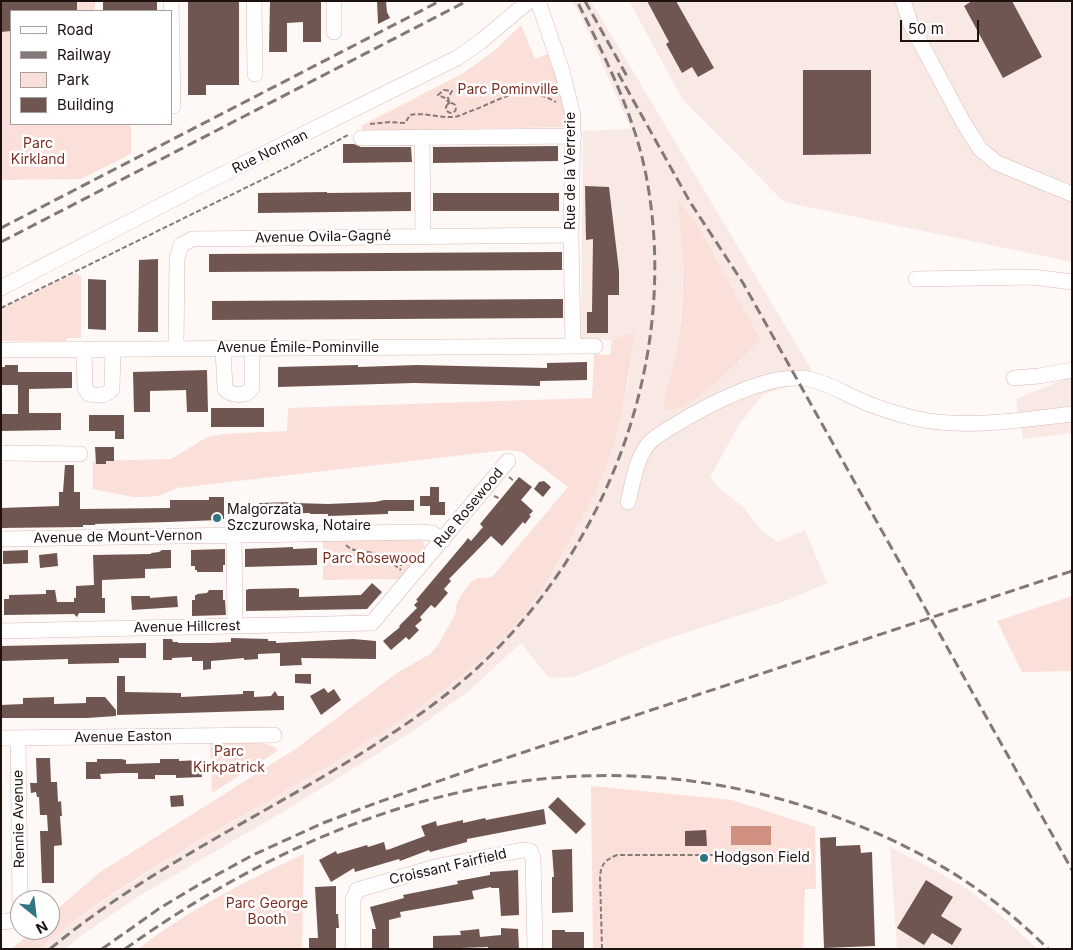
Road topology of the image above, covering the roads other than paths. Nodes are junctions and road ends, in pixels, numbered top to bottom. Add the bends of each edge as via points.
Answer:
1 (254, 1) edge
2 (334, 1) edge
3 (529, 1) edge
4 (538, 1) edge
5 (903, 1) edge
6 (334, 32) dead end
7 (172, 54) edge
8 (255, 74) dead end
9 (173, 106) dead end
10 (359, 133) road end
11 (574, 136) junction
12 (422, 137) junction
13 (1072, 194) edge
14 (571, 235) junction
15 (423, 236) junction
16 (916, 280) dead end
17 (1072, 282) edge
18 (1, 288) edge
19 (573, 346) junction
20 (595, 346) dead end
21 (176, 348) junction
22 (84, 349) junction
23 (113, 349) junction
24 (223, 349) junction
25 (252, 349) junction
26 (1, 350) edge
27 (1072, 370) edge
28 (1014, 378) dead end
29 (1072, 414) edge
30 (1, 453) edge
31 (80, 454) dead end
32 (508, 469) road end
33 (628, 502) dead end
34 (234, 535) junction
35 (1, 539) edge
36 (443, 540) junction
37 (372, 623) joint
38 (235, 626) junction
39 (1, 631) edge
40 (274, 735) dead end
41 (1, 738) edge
42 (18, 738) junction
43 (20, 890) edge
44 (353, 949) edge
45 (534, 949) edge

1 - 8 street
2 - 6 street
3 - 18 street, Rue Norman via 456,58
4 - 11 street, Rue de la Verrerie via 567,87
5 - 13 street via 911,25 980,149 998,164
7 - 9 street
10 - 12 street
11 - 12 street
11 - 14 street, Rue de la Verrerie
12 - 15 street
14 - 15 street, Avenue Ovila-Gagné
14 - 19 street, Rue de la Verrerie
15 - 21 street, Avenue Ovila-Gagné via 188,240 179,248 177,258
16 - 17 street via 1033,277
19 - 20 street, Avenue Émile-Pominville
19 - 25 street, Avenue Émile-Pominville
21 - 23 street, Avenue Émile-Pominville
21 - 24 street, Avenue Émile-Pominville
22 - 23 street, Avenue Émile-Pominville
22 - 23 street via 86,388 89,394 96,395 112,390
22 - 26 street, Avenue Émile-Pominville
24 - 25 street, Avenue Émile-Pominville
24 - 25 street via 225,389 238,394 252,388
27 - 28 street
29 - 33 street via 978,424 940,422 873,406 820,381 797,377 779,380 706,407 651,442 640,459
30 - 31 street
32 - 36 street, Rue Rosewood
34 - 35 street, Avenue de Mount-Vernon
34 - 36 street, Avenue de Mount-Vernon via 422,532
34 - 38 street
36 - 37 street, Rue Rosewood
37 - 38 street, Avenue Hillcrest
38 - 39 street, Avenue Hillcrest
40 - 42 street, Avenue Easton
41 - 42 street, Avenue Easton
42 - 43 street, Rennie Avenue
44 - 45 street, Croissant Fairfield via 353,900 357,890 444,865 523,850 530,851 534,858

